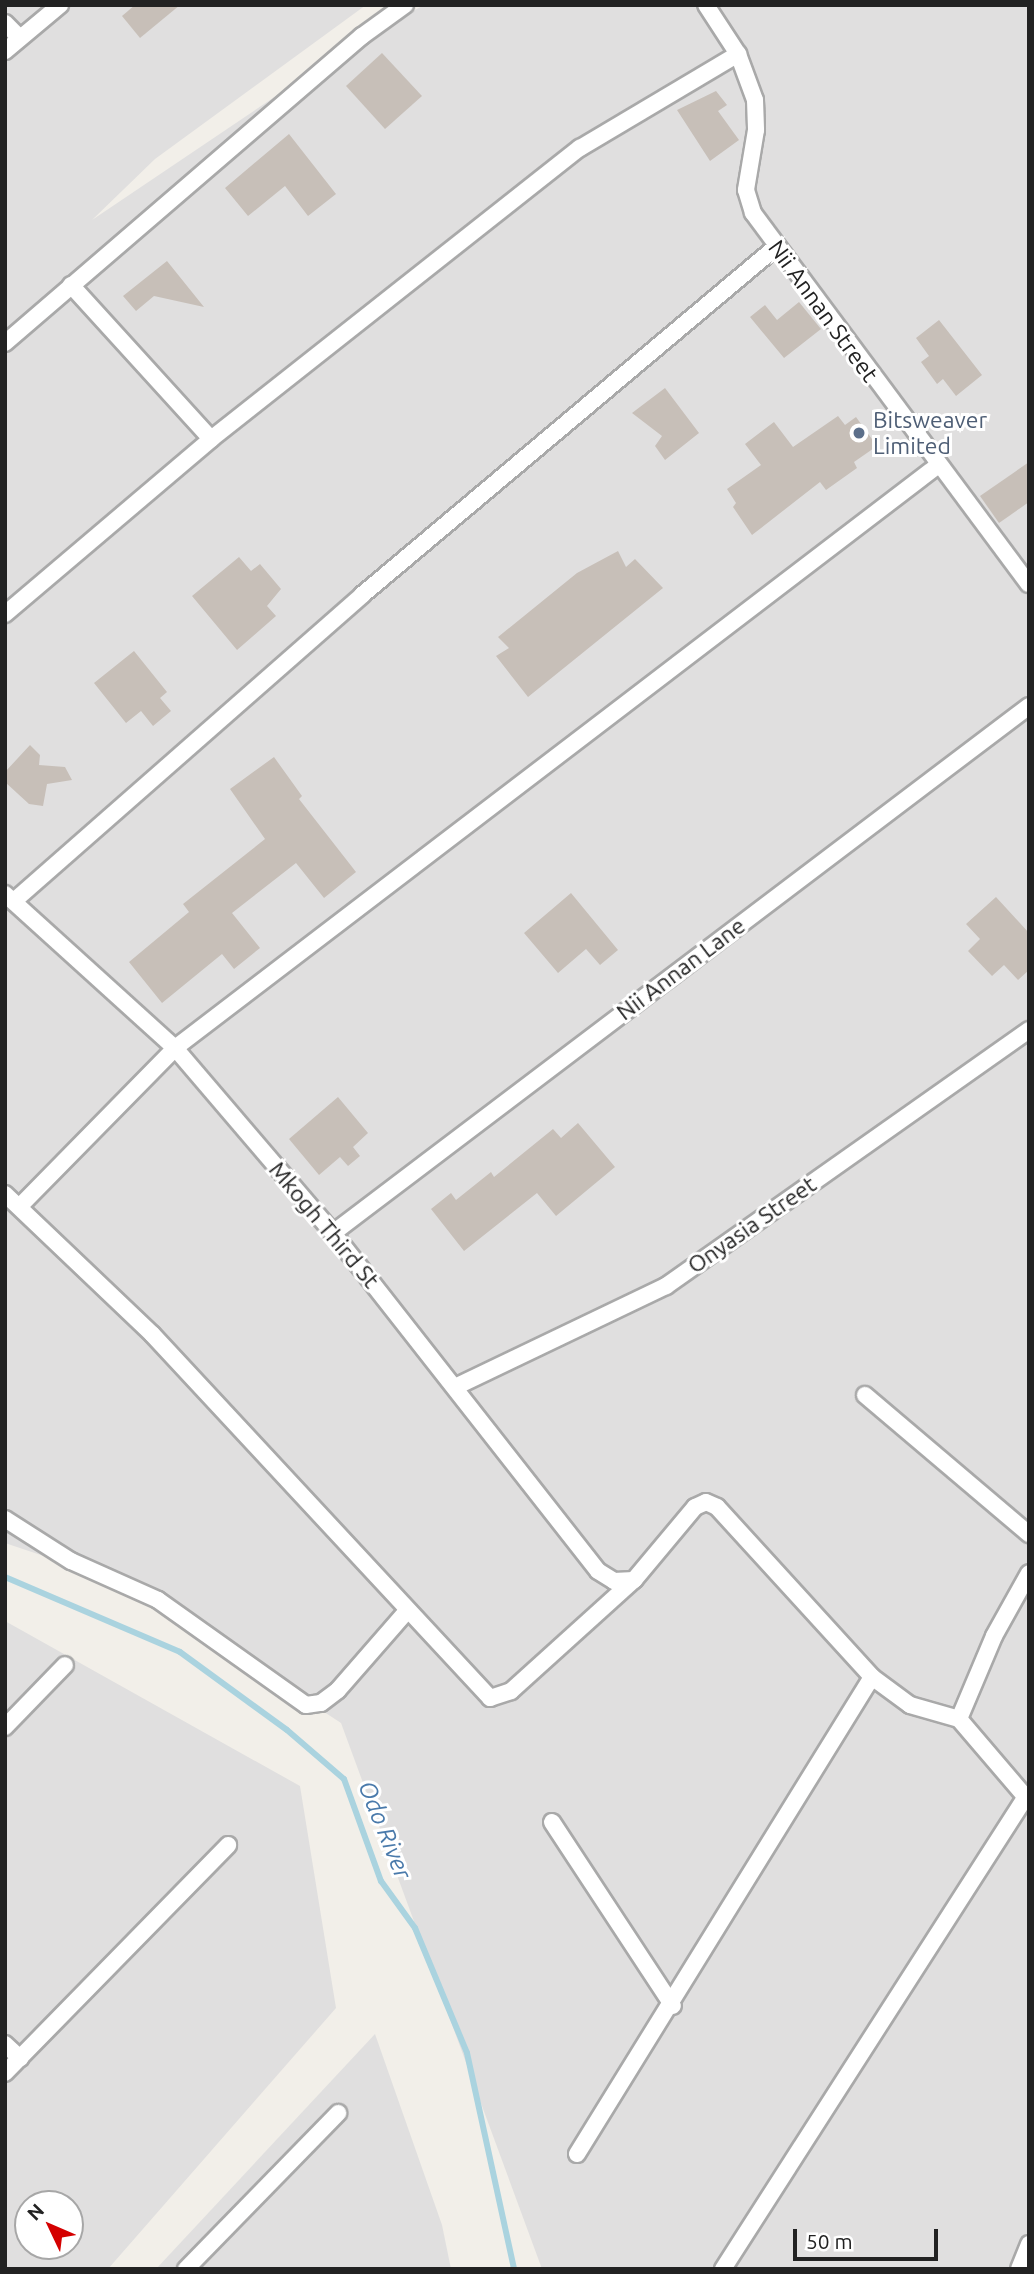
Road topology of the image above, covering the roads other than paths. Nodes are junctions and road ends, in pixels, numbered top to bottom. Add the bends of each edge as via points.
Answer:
1 (60, 5) edge
2 (405, 5) edge
3 (706, 5) edge
4 (5, 23) edge
5 (20, 38) junction
6 (5, 51) edge
7 (738, 54) junction
8 (776, 247) junction
9 (71, 285) junction
10 (5, 343) edge
11 (211, 439) junction
12 (937, 466) junction
13 (1029, 584) edge
14 (5, 614) edge
15 (1029, 706) edge
16 (9, 898) edge
17 (1029, 1030) edge
18 (175, 1048) junction
19 (5, 1194) edge
20 (20, 1206) junction
21 (333, 1233) junction
22 (455, 1387) junction
23 (865, 1395) dead end
24 (5, 1519) edge
25 (1029, 1534) edge
26 (1029, 1573) edge
27 (634, 1580) junction
28 (406, 1612) junction
29 (65, 1665) dead end
30 (872, 1677) junction
31 (958, 1719) junction
32 (5, 1727) edge
33 (1027, 1800) edge
34 (552, 1822) dead end
35 (228, 1845) dead end
36 (673, 2006) junction
37 (5, 2044) edge
38 (20, 2058) junction
39 (5, 2073) edge
40 (338, 2113) dead end
41 (577, 2154) dead end
42 (1029, 2244) edge
43 (186, 2269) edge
44 (723, 2269) edge
45 (1018, 2269) edge

1 - 5 street
2 - 9 street via 362,36
3 - 7 street, Nii Annan Street
4 - 5 street
5 - 6 street
7 - 8 street, Nii Annan Street via 755,100 756,130 746,190 753,213
7 - 11 street via 580,148
8 - 12 street, Nii Annan Street
8 - 16 street
9 - 10 street
9 - 11 street
11 - 14 street
12 - 13 street, Nii Annan Street
12 - 18 street
15 - 21 street, Nii Annan Lane
16 - 18 street, Mkogh Third St
17 - 22 street, Onyasia Street via 666,1286
18 - 20 street
18 - 21 street, Mkogh Third St
19 - 20 street
20 - 28 street via 152,1335
21 - 22 street, Mkogh Third St
22 - 27 street, Mkogh Third St via 598,1571 614,1581
23 - 25 street
24 - 28 street via 71,1561 158,1600 306,1705 321,1703 338,1690
26 - 31 street via 994,1636
27 - 28 street via 501,1697 490,1698
27 - 30 street via 695,1507 706,1502 717,1507
29 - 32 street
30 - 31 street via 910,1705
30 - 36 street
31 - 33 street
33 - 44 street
34 - 36 street
35 - 38 street
36 - 41 street
37 - 38 street
38 - 39 street
40 - 43 street
42 - 45 street

